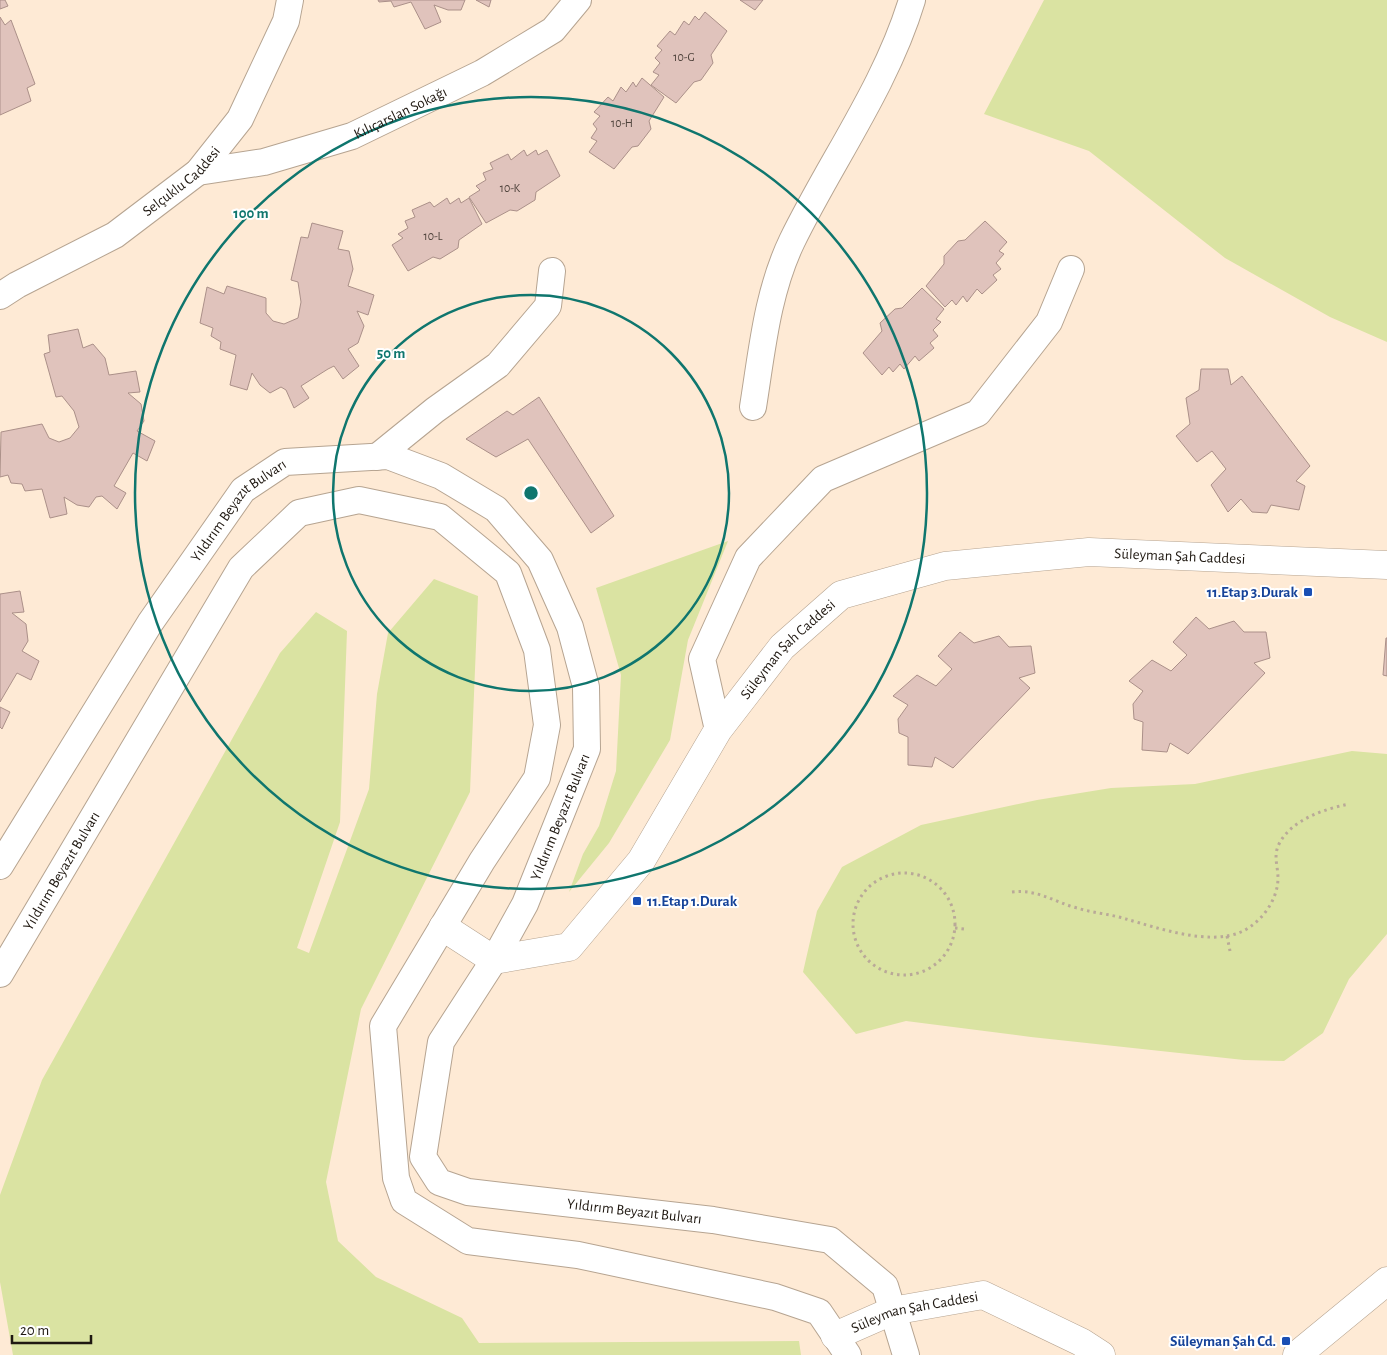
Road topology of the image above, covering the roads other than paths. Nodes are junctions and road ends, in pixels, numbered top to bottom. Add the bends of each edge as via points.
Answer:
1 (290, 0) edge
2 (578, 0) edge
3 (912, 0) edge
4 (198, 172) junction
5 (1072, 269) dead end
6 (552, 271) dead end
7 (0, 296) edge
8 (753, 407) dead end
9 (377, 457) junction
10 (1387, 565) edge
11 (718, 730) junction
12 (0, 866) edge
13 (443, 927) junction
14 (494, 960) junction
15 (0, 974) edge
16 (1387, 1281) edge
17 (892, 1310) junction
18 (841, 1346) edge
19 (906, 1355) edge
20 (1101, 1355) edge
21 (1297, 1355) edge

1 - 4 street, Selçuklu Caddesi via 286,21 240,119
2 - 4 street, Kılıçarslan Sokağı via 552,30 482,73 352,136 264,162
3 - 8 street via 901,37 791,243 768,310
4 - 7 street, Selçuklu Caddesi via 115,235
5 - 11 street via 1050,322 978,413 823,479 748,558 702,659
6 - 9 street via 548,306 498,365
9 - 12 street, Yıldırım Beyazıt Bulvarı via 285,462 243,490 150,623
9 - 14 street, Yıldırım Beyazıt Bulvarı via 388,456 441,476 496,509 540,560 570,627 586,687 587,749 525,904
10 - 11 street, Süleyman Şah Caddesi via 1089,552 945,566 841,595 782,646
11 - 14 street, Süleyman Şah Caddesi via 641,861 569,947
13 - 14 street
13 - 15 street, Yıldırım Beyazıt Bulvarı via 537,778 547,725 537,650 508,573 440,517 359,500 299,513 241,568
13 - 18 street, Yıldırım Beyazıt Bulvarı via 383,1026 396,1178 404,1201 468,1241 578,1255 775,1297 819,1312
14 - 17 street, Yıldırım Beyazıt Bulvarı via 441,1042 423,1157 439,1182 468,1192 713,1220 830,1240 885,1286
16 - 21 street
17 - 18 street, Süleyman Şah Caddesi
17 - 19 street, Yıldırım Beyazıt Bulvarı
17 - 20 street, Süleyman Şah Caddesi via 983,1295 1081,1342

